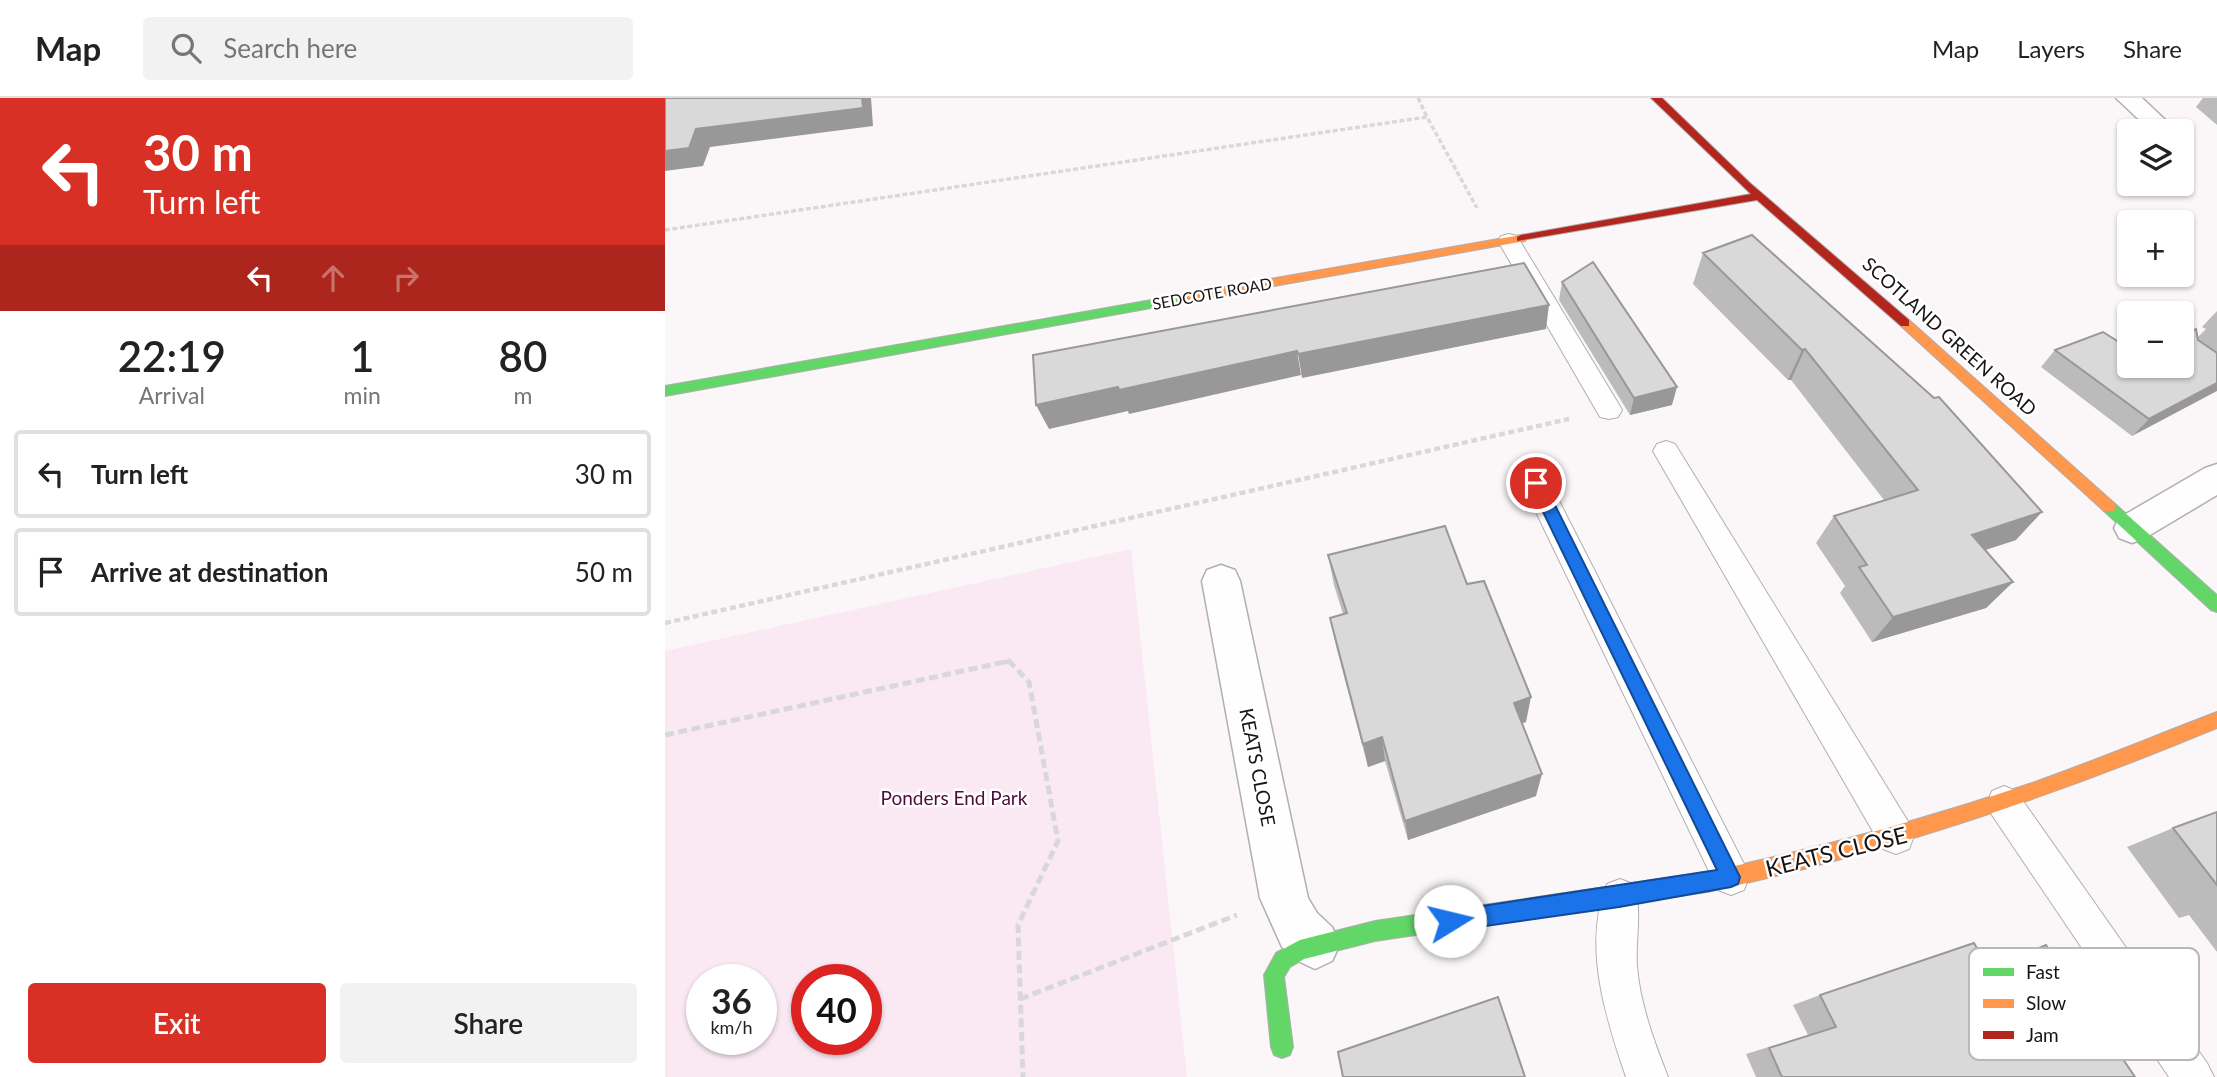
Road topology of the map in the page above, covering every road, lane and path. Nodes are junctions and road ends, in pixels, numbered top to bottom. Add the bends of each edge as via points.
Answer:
1 (1418, 98) edge
2 (1655, 98) edge
3 (2128, 98) edge
4 (1427, 117) junction
5 (2152, 119) edge
6 (1760, 196) junction
7 (665, 230) edge
8 (1503, 242) junction
9 (665, 391) edge
10 (1609, 410) joint
11 (1665, 451) dead end
12 (2217, 478) edge
13 (1536, 483) dead end
14 (2132, 528) junction
15 (1221, 581) dead end
16 (2217, 605) edge
17 (665, 623) edge
18 (2217, 720) edge
19 (665, 735) edge
20 (2004, 803) junction
21 (1896, 836) junction
22 (1731, 877) junction
23 (1619, 897) junction
24 (1284, 898) junction
25 (1315, 944) junction
26 (2104, 948) edge
27 (1020, 999) junction
28 (1282, 1047) dead end
29 (2181, 1060) edge
30 (1023, 1077) edge
31 (1647, 1077) edge
32 (2193, 1077) edge

1 - 4 path
2 - 6 street, SCOTLAND GREEN ROAD
3 - 5 street
4 - 7 path
4 - 8 path
6 - 8 street, SEDCOTE ROAD
6 - 14 street, SCOTLAND GREEN ROAD
8 - 9 street, SEDCOTE ROAD
8 - 10 lane
10 - 17 path
11 - 21 lane
12 - 14 street
13 - 22 lane
14 - 16 street, SCOTLAND GREEN ROAD
15 - 24 street, KEATS CLOSE
18 - 20 street, KEATS CLOSE
19 - 27 path via 1009,661 1029,682 1058,841 1018,925
20 - 21 street, KEATS CLOSE
20 - 26 lane
21 - 22 street, KEATS CLOSE
22 - 23 street, KEATS CLOSE
23 - 25 street, KEATS CLOSE
23 - 31 lane via 1617,977 1626,1023
24 - 25 street, KEATS CLOSE via 1296,925
24 - 27 path via 1172,937
25 - 28 street, KEATS CLOSE via 1286,957 1274,975
27 - 30 path
29 - 32 lane

